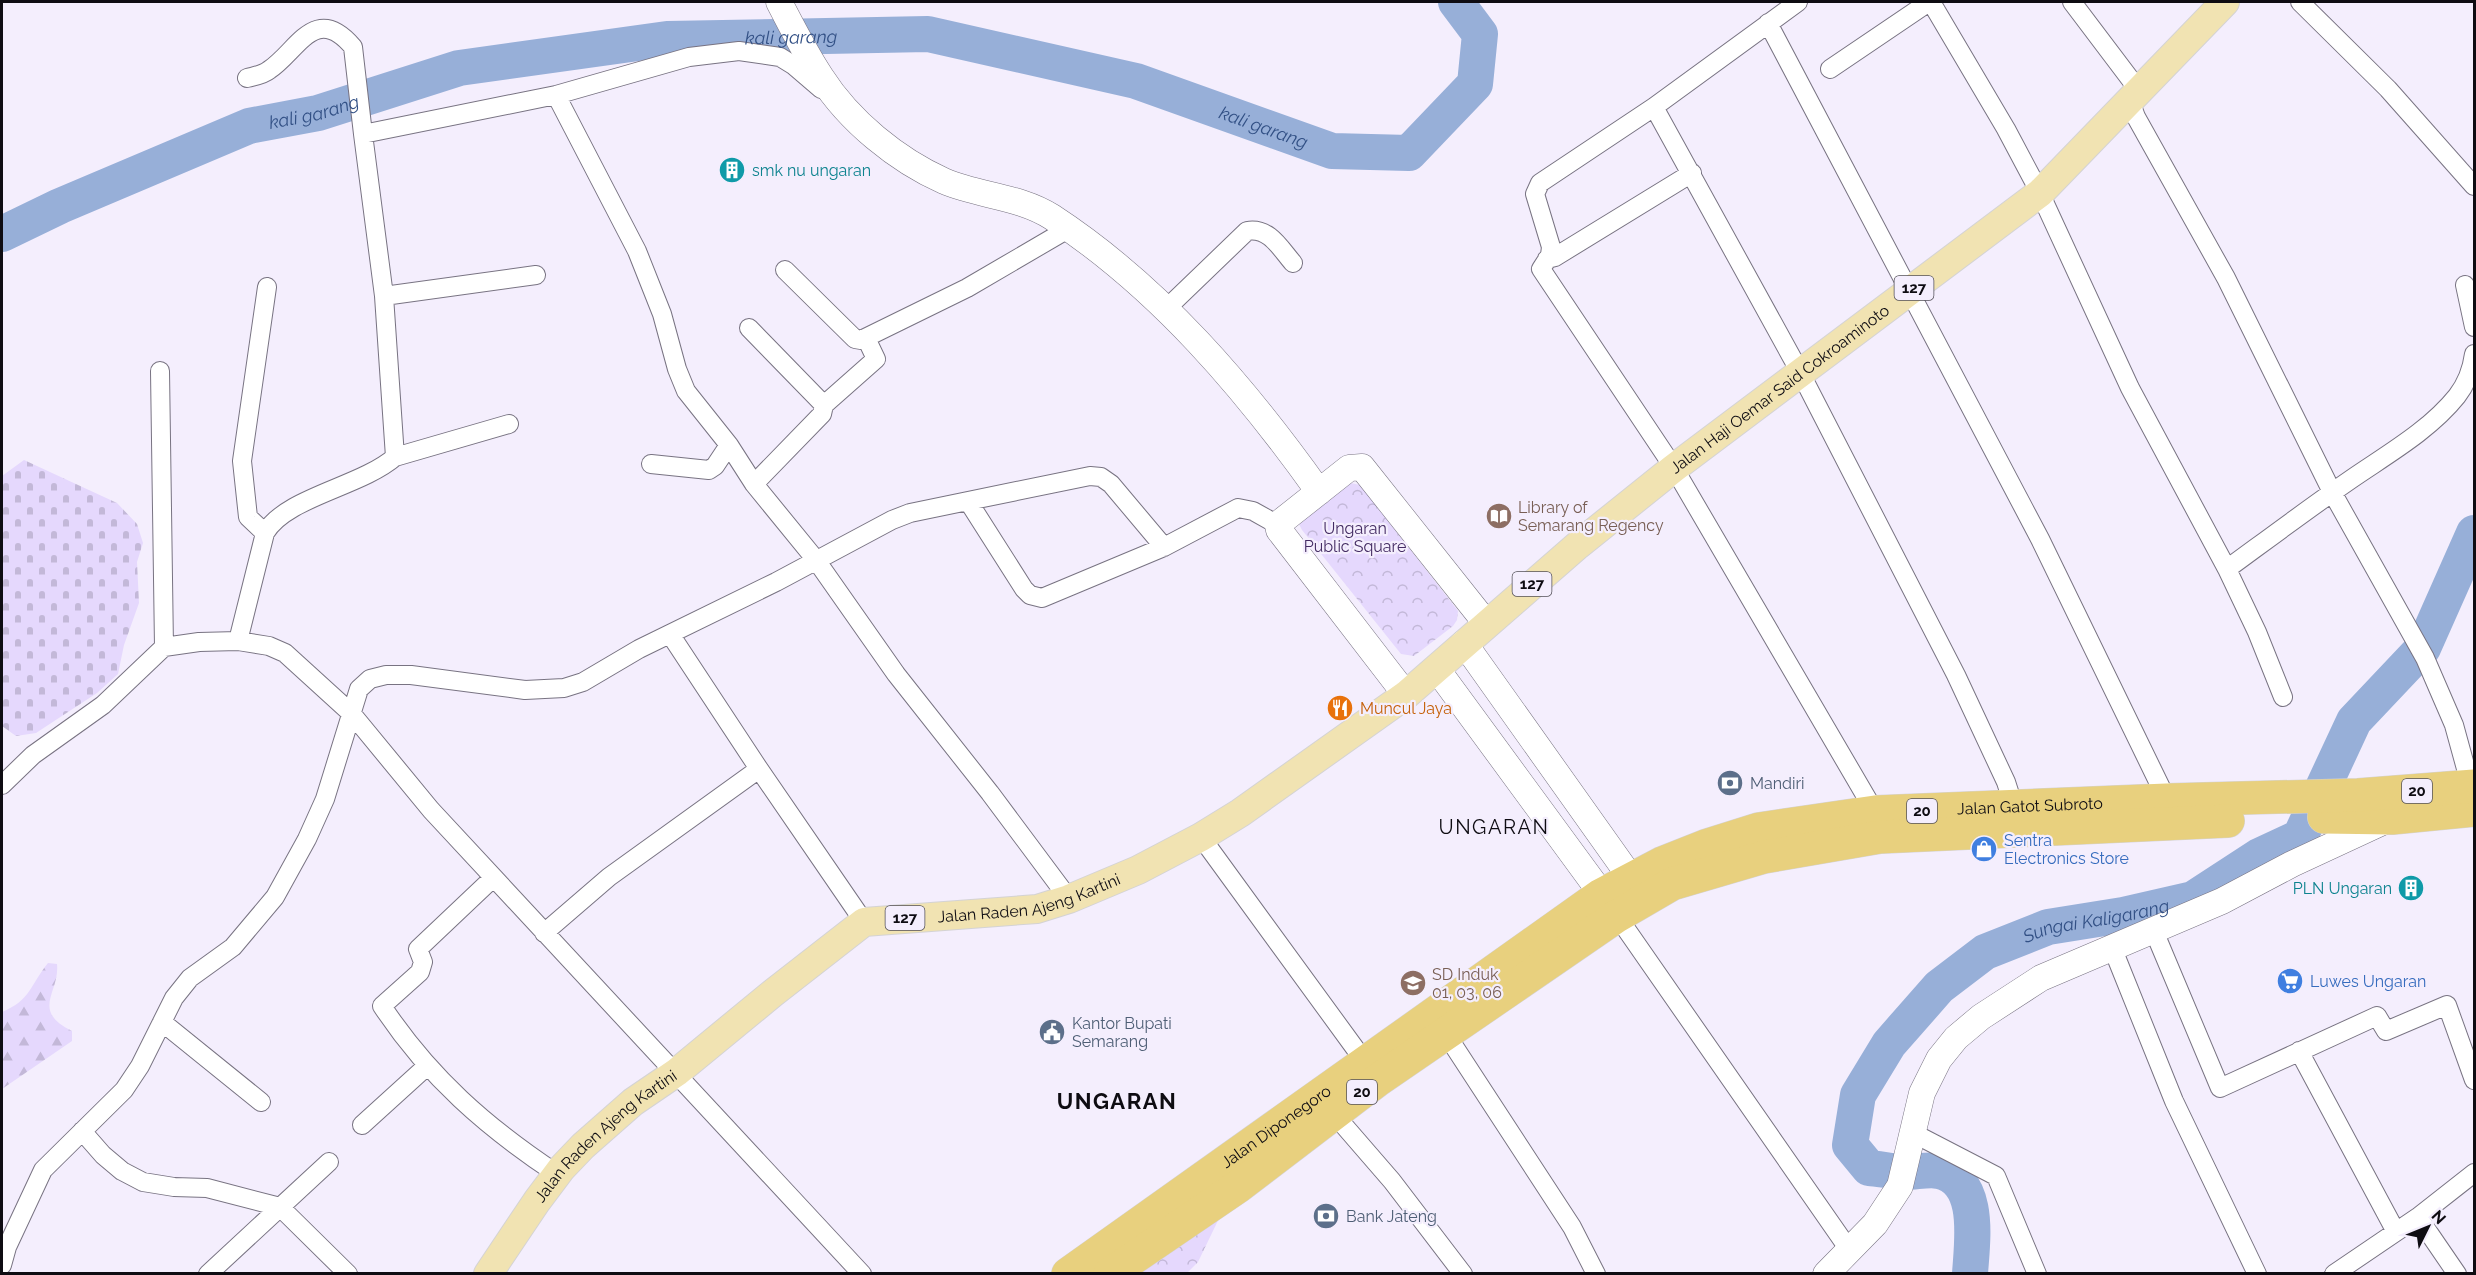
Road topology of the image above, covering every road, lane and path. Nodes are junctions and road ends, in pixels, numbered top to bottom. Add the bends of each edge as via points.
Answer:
1 (780, 2) edge
2 (1798, 2) edge
3 (1930, 2) edge
4 (2072, 2) edge
5 (2225, 2) edge
6 (2300, 2) edge
7 (1768, 23) junction
8 (1830, 69) dead end
9 (247, 78) dead end
10 (556, 95) junction
11 (2135, 97) junction
12 (1654, 107) junction
13 (857, 119) junction
14 (362, 126) junction
15 (1692, 173) junction
16 (2475, 186) edge
17 (2040, 193) junction
18 (1068, 229) junction
19 (1547, 259) junction
20 (1293, 263) dead end
21 (785, 270) dead end
22 (536, 275) dead end
23 (2465, 285) dead end
24 (267, 287) dead end
25 (1910, 291) junction
26 (384, 296) junction
27 (1166, 309) junction
28 (2474, 321) edge
29 (2475, 327) edge
30 (750, 328) dead end
31 (866, 338) junction
32 (2475, 354) edge
33 (160, 370) dead end
34 (1801, 374) junction
35 (825, 405) junction
36 (510, 424) dead end
37 (729, 445) junction
38 (395, 457) junction
39 (651, 464) dead end
40 (1674, 468) junction
41 (754, 484) junction
42 (1319, 492) junction
43 (2332, 492) junction
44 (968, 501) junction
45 (1278, 525) junction
46 (266, 533) junction
47 (1164, 547) junction
48 (816, 560) junction
49 (2227, 569) junction
50 (1486, 623) junction
51 (670, 634) junction
52 (238, 641) junction
53 (1464, 643) junction
54 (164, 647) junction
55 (1436, 668) junction
56 (1406, 695) junction
57 (2283, 697) dead end
58 (352, 714) junction
59 (1554, 767) junction
60 (759, 769) junction
61 (2, 785) edge
62 (1525, 789) junction
63 (2473, 794) edge
64 (2167, 800) junction
65 (2014, 807) junction
66 (2256, 809) junction
67 (1875, 812) junction
68 (2392, 818) junction
69 (1201, 837) junction
70 (493, 878) junction
71 (1638, 887) junction
72 (1069, 899) junction
73 (1609, 905) junction
74 (864, 922) junction
75 (2154, 931) junction
76 (544, 933) junction
77 (2112, 947) junction
78 (162, 1022) junction
79 (1446, 1034) junction
80 (2299, 1051) junction
81 (1365, 1062) junction
82 (427, 1066) junction
83 (677, 1072) junction
84 (2475, 1080) edge
85 (261, 1102) dead end
86 (1334, 1114) junction
87 (362, 1125) dead end
88 (82, 1131) junction
89 (1911, 1141) junction
90 (329, 1162) dead end
91 (2475, 1173) edge
92 (556, 1174) junction
93 (280, 1207) junction
94 (2418, 1216) junction
95 (2396, 1232) junction
96 (1850, 1251) junction
97 (2, 1265) edge
98 (208, 1274) edge
99 (348, 1274) edge
100 (488, 1274) edge
101 (862, 1274) edge
102 (1068, 1274) edge
103 (1110, 1274) edge
104 (1463, 1274) edge
105 (1596, 1274) edge
106 (1826, 1274) edge
107 (2037, 1274) edge
108 (2257, 1274) edge
109 (2334, 1274) edge
110 (2457, 1274) edge

1 - 13 street via 822,79
2 - 7 street
3 - 8 street
3 - 17 street
4 - 11 street
5 - 11 main road, Jalan Haji Oemar Said Cokroaminoto / 127
6 - 16 street via 2388,88
7 - 12 street
7 - 25 street
9 - 14 street via 268,71 306,34 321,30 338,34 353,47
10 - 13 street via 689,57 739,51 780,57
10 - 14 street
10 - 37 street via 637,251 663,314 686,390
11 - 17 main road, Jalan Haji Oemar Said Cokroaminoto / 127
11 - 43 street via 2136,117 2226,278
12 - 15 street
12 - 19 street via 1540,183 1535,194 1551,247
13 - 18 street via 892,150 936,177 1021,202
14 - 26 street
15 - 19 street
15 - 34 street
17 - 25 main road, Jalan Haji Oemar Said Cokroaminoto / 127
17 - 49 street via 2130,388
18 - 27 street via 1130,275
18 - 31 street via 967,288
19 - 40 street via 1542,274
20 - 27 street via 1268,235 1247,231
21 - 31 street via 855,339
22 - 26 street
23 - 28 street
24 - 46 street via 242,461 248,517
25 - 34 main road, Jalan Haji Oemar Said Cokroaminoto / 127
25 - 64 street via 2040,539
26 - 38 street
27 - 42 street via 1235,385
28 - 29 street
30 - 35 street
31 - 35 street via 876,359
32 - 43 street via 2467,381 2439,415
33 - 54 street
34 - 40 main road, Jalan Haji Oemar Said Cokroaminoto / 127
34 - 65 street via 1956,675
35 - 41 street via 822,414
36 - 38 street
37 - 39 street via 709,470
37 - 41 street
38 - 46 street via 367,476 283,513
40 - 50 main road, Jalan Haji Oemar Said Cokroaminoto / 127
40 - 67 street
41 - 48 street
42 - 45 street
42 - 50 street via 1349,468 1358,465 1365,469
43 - 49 street
43 - 63 street via 2425,658 2454,725
44 - 47 street via 1101,477
44 - 47 street via 1024,589 1042,598
44 - 48 street via 910,513
45 - 47 street via 1238,508
45 - 56 street
46 - 52 street
48 - 51 street
48 - 72 street via 896,674
49 - 57 street
50 - 53 main road, Jalan Raden Ajeng Kartini / 127
51 - 58 street via 583,682 555,689 525,690 411,675 370,679 359,689
51 - 60 street
52 - 54 street
52 - 58 street via 285,653
53 - 55 main road, Jalan Raden Ajeng Kartini / 127
53 - 59 street
54 - 61 street via 103,705 41,749
55 - 56 main road, Jalan Raden Ajeng Kartini / 127
55 - 62 street
56 - 69 main road, Jalan Raden Ajeng Kartini / 127
58 - 70 street
58 - 78 street via 325,799 275,897 229,952 190,978
59 - 62 street
59 - 71 street
60 - 74 street
60 - 76 street via 609,877
62 - 73 street
63 - 66 highway, Jalan Gatot Subroto / 20 via 2358,795
63 - 68 highway, Jalan Gatot Subroto / 20
64 - 65 highway, Jalan Gatot Subroto / 20
64 - 66 highway, Jalan Gatot Subroto / 20
65 - 67 highway, Jalan Gatot Subroto / 20
66 - 68 highway, Jalan Gatot Subroto / 20 via 2316,817
66 - 71 highway, Jalan Gatot Subroto / 20 via 1880,837 1764,857 1672,884
67 - 71 highway, Jalan Gatot Subroto / 20 via 1759,829 1705,846
68 - 75 street
69 - 72 main road, Jalan Raden Ajeng Kartini / 127 via 1138,870
69 - 81 street
70 - 76 street
70 - 82 street via 418,949 423,962 420,972 382,1006
71 - 73 highway, Jalan Gatot Subroto / 20
72 - 74 main road, Jalan Raden Ajeng Kartini / 127 via 1037,909 1004,913
73 - 79 highway, Jalan Diponegoro / 20
73 - 81 highway, Jalan Diponegoro / 20
73 - 96 street
74 - 83 main road, Jalan Raden Ajeng Kartini / 127
75 - 77 street
75 - 80 street via 2220,1088
76 - 83 street
77 - 89 street via 2041,978 1956,1038 1939,1059 1922,1092
77 - 108 street via 2174,1101
78 - 85 street
78 - 88 street via 124,1090
79 - 86 highway, Jalan Diponegoro / 20
79 - 105 street via 1572,1227
80 - 84 street via 2377,1016 2386,1031 2447,1005
80 - 95 street
81 - 102 highway, Jalan Diponegoro / 20
82 - 87 street
82 - 92 street via 502,1137
83 - 92 main road, Jalan Raden Ajeng Kartini / 127 via 633,1102
83 - 101 street
86 - 103 highway, Jalan Diponegoro / 20 via 1239,1186
86 - 104 street via 1392,1180
88 - 93 street via 122,1171 143,1182 207,1188
88 - 97 street via 43,1170
89 - 96 street via 1899,1186 1875,1224
89 - 107 street via 1996,1176
90 - 93 street
91 - 94 street
92 - 100 main road, Jalan Raden Ajeng Kartini / 127
93 - 98 street
93 - 99 street
94 - 95 street
94 - 110 street
95 - 109 street
96 - 106 street

